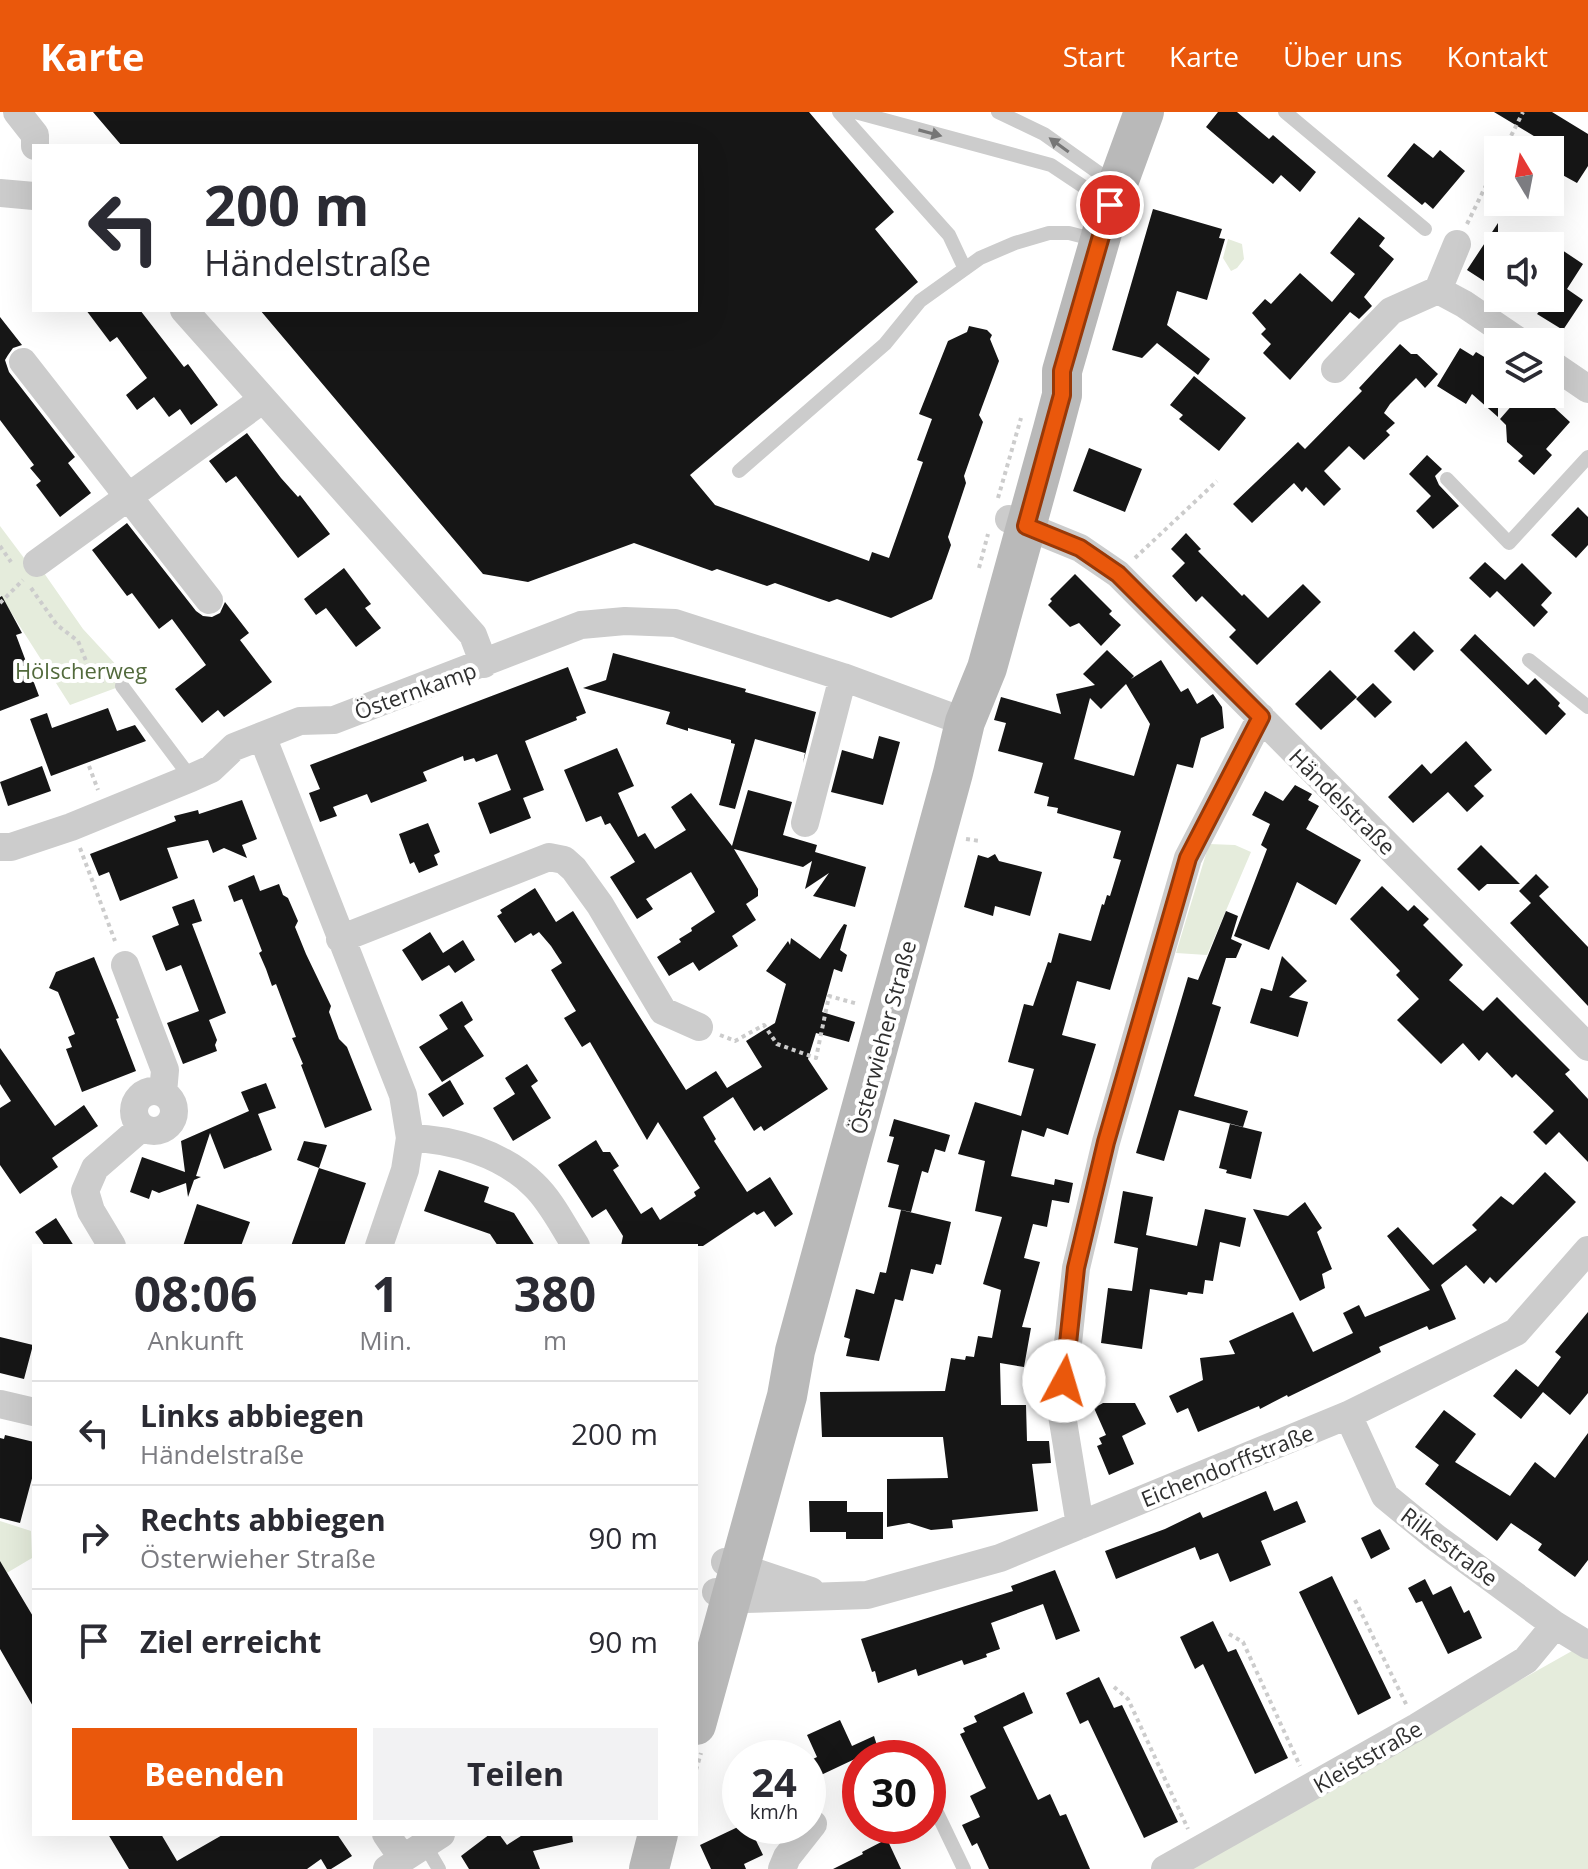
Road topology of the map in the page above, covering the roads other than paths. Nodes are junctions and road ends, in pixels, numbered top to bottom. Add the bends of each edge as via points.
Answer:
1 (17, 112) edge
2 (839, 112) edge
3 (855, 112) edge
4 (998, 112) edge
5 (1144, 112) edge
6 (1285, 112) edge
7 (35, 144) edge
8 (0, 193) edge
9 (32, 196) edge
10 (1109, 211) junction
11 (1425, 229) dead end
12 (1457, 244) road end
13 (965, 269) junction
14 (1438, 290) junction
15 (186, 312) edge
16 (1499, 328) edge
17 (23, 362) dead end
18 (1335, 369) dead end
19 (1564, 373) edge
20 (1588, 389) edge
21 (262, 400) junction
22 (1588, 457) edge
23 (739, 471) dead end
24 (1447, 479) dead end
25 (128, 497) junction
26 (1017, 522) junction
27 (37, 563) dead end
28 (209, 600) dead end
29 (1529, 660) dead end
30 (484, 664) junction
31 (843, 677) junction
32 (122, 686) road end
33 (1588, 707) edge
34 (1261, 717) junction
35 (965, 722) junction
36 (262, 736) junction
37 (191, 778) junction
38 (805, 823) dead end
39 (0, 847) edge
40 (340, 939) junction
41 (125, 965) road end
42 (699, 1027) road end
43 (1588, 1047) edge
44 (410, 1138) junction
45 (111, 1244) edge
46 (380, 1244) edge
47 (575, 1244) edge
48 (1588, 1250) edge
49 (0, 1404) edge
50 (32, 1412) edge
51 (1348, 1415) junction
52 (1080, 1525) junction
53 (726, 1579) junction
54 (1555, 1625) junction
55 (1588, 1645) edge
56 (698, 1651) edge
57 (698, 1715) edge
58 (946, 1832) edge
59 (389, 1836) edge
60 (657, 1836) edge
61 (797, 1844) edge
62 (419, 1855) edge
63 (649, 1869) edge
64 (782, 1869) edge
65 (964, 1869) edge
66 (1165, 1869) edge

1 - 7 street via 35,135
2 - 13 lane via 949,235
3 -> 10 lane via 1051,165
10 -> 4 lane via 1044,134
5 - 10 street, Österwieher Straße
6 - 11 lane
8 - 9 street
10 - 13 lane via 1069,233 1015,243
10 - 26 street, Österwieher Straße via 1062,371 1039,409
12 - 14 street
13 - 23 lane via 920,301 885,344
14 - 16 street
14 - 18 street via 1391,311
15 - 21 street
17 - 25 street
19 - 20 street
21 - 25 street
21 - 30 street via 473,635
22 - 24 lane via 1509,543
25 - 27 street
25 - 28 street
26 - 34 street, Händelstraße via 1080,548 1118,574
26 - 35 street, Österwieher Straße via 967,666
29 - 33 lane
30 - 31 street, Östernkamp via 581,625 625,621 675,623
30 - 36 street, Östernkamp via 334,720 300,721
31 - 35 street, Östernkamp
31 - 38 street
32 - 37 lane
34 - 43 street, Händelstraße
34 - 52 street via 1188,858 1106,1142 1076,1268 1061,1409
35 - 53 street, Österwieher Straße via 795,1351 770,1396 751,1454
36 - 37 street, Östernkamp via 234,747 211,769
36 - 40 street
37 - 39 street, Östernkamp via 71,827
40 - 42 street via 549,857 564,860 600,905 663,1011
40 - 44 street via 403,1095
41 - 45 street via 165,1070 163,1093 174,1106 172,1123 158,1132 141,1128 95,1168 85,1191
44 - 46 street
44 - 47 street via 437,1138 508,1163 536,1187
48 - 51 street, Eichendorffstraße via 1516,1332
49 - 50 street
51 - 52 street, Eichendorffstraße
51 - 54 street, Rilkestraße via 1385,1496
52 - 53 street, Eichendorffstraße via 1000,1558 867,1595 823,1595
53 - 56 street, Österwieher Straße
53 - 57 street, Österwieher Straße
54 - 55 street, Rilkestraße
54 - 66 street, Kleiststraße via 1526,1660
58 - 65 lane
59 - 62 street
60 - 63 street
61 - 64 street

